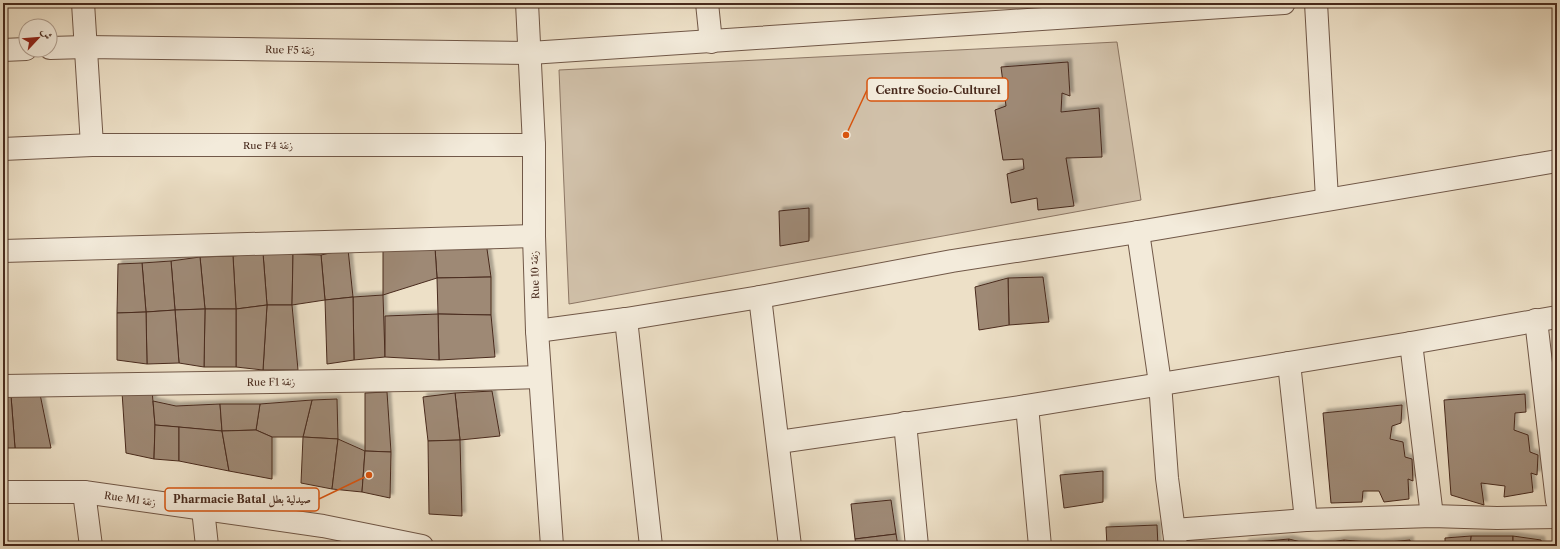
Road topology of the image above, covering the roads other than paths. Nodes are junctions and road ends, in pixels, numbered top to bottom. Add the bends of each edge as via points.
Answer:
1 (83, 3) edge
2 (527, 3) edge
3 (707, 3) edge
4 (1284, 3) edge
5 (1316, 3) edge
6 (1018, 12) edge
7 (711, 42) junction
8 (86, 47) junction
9 (58, 48) edge
10 (18, 49) edge
11 (3, 50) edge
12 (530, 53) junction
13 (92, 145) junction
14 (534, 145) junction
15 (3, 149) edge
16 (1557, 161) edge
17 (1327, 199) junction
18 (1138, 232) junction
19 (534, 236) junction
20 (3, 251) edge
21 (760, 297) junction
22 (1547, 318) edge
23 (626, 319) junction
24 (537, 331) junction
25 (1411, 343) junction
26 (1289, 363) junction
27 (540, 376) junction
28 (1160, 383) junction
29 (3, 386) edge
30 (1551, 402) edge
31 (1027, 406) junction
32 (905, 423) junction
33 (779, 442) junction
34 (3, 492) edge
35 (84, 492) junction
36 (1557, 501) edge
37 (203, 509) junction
38 (1432, 516) junction
39 (1557, 516) edge
40 (1306, 520) junction
41 (324, 536) edge
42 (1175, 538) edge
43 (91, 546) edge
44 (207, 546) edge
45 (422, 546) edge
46 (552, 546) edge
47 (651, 546) edge
48 (790, 546) edge
49 (917, 546) edge
50 (1040, 546) edge

1 - 8 street
2 - 12 street, Rue 10 زنقة
3 - 7 street
4 - 6 street, Rue F5 زنقة
5 - 17 street
6 - 7 street, Rue F5 زنقة
7 - 12 street, Rue F5 زنقة
8 - 9 street, Rue F5 زنقة
8 - 12 street, Rue F5 زنقة
8 - 13 street
10 - 11 street
12 - 14 street, Rue 10 زنقة
13 - 14 street, Rue F4 زنقة
13 - 15 street, Rue F4 زنقة
14 - 19 street, Rue 10 زنقة
16 - 17 street
17 - 18 street
18 - 21 street via 952,260
18 - 28 street
19 - 20 street
19 - 24 street, Rue 10 زنقة
21 - 23 street
21 - 33 street
22 - 25 street
22 - 30 street
23 - 24 street
23 - 47 street
24 - 27 street, Rue 10 زنقة
25 - 26 street
25 - 38 street
26 - 28 street
26 - 40 street
27 - 29 street, Rue F1 زنقة
27 - 46 street, Rue 10 زنقة
28 - 31 street
28 - 42 street via 1167,478
30 - 36 street
31 - 32 street
31 - 50 street
32 - 33 street
32 - 49 street
33 - 48 street
34 - 35 street, Rue M1 زنقة
35 - 37 street, Rue M1 زنقة
35 - 43 street
37 - 41 street, Rue M1 زنقة
37 - 44 street
38 - 39 street
38 - 40 street
40 - 42 street
41 - 45 street, Rue M1 زنقة

